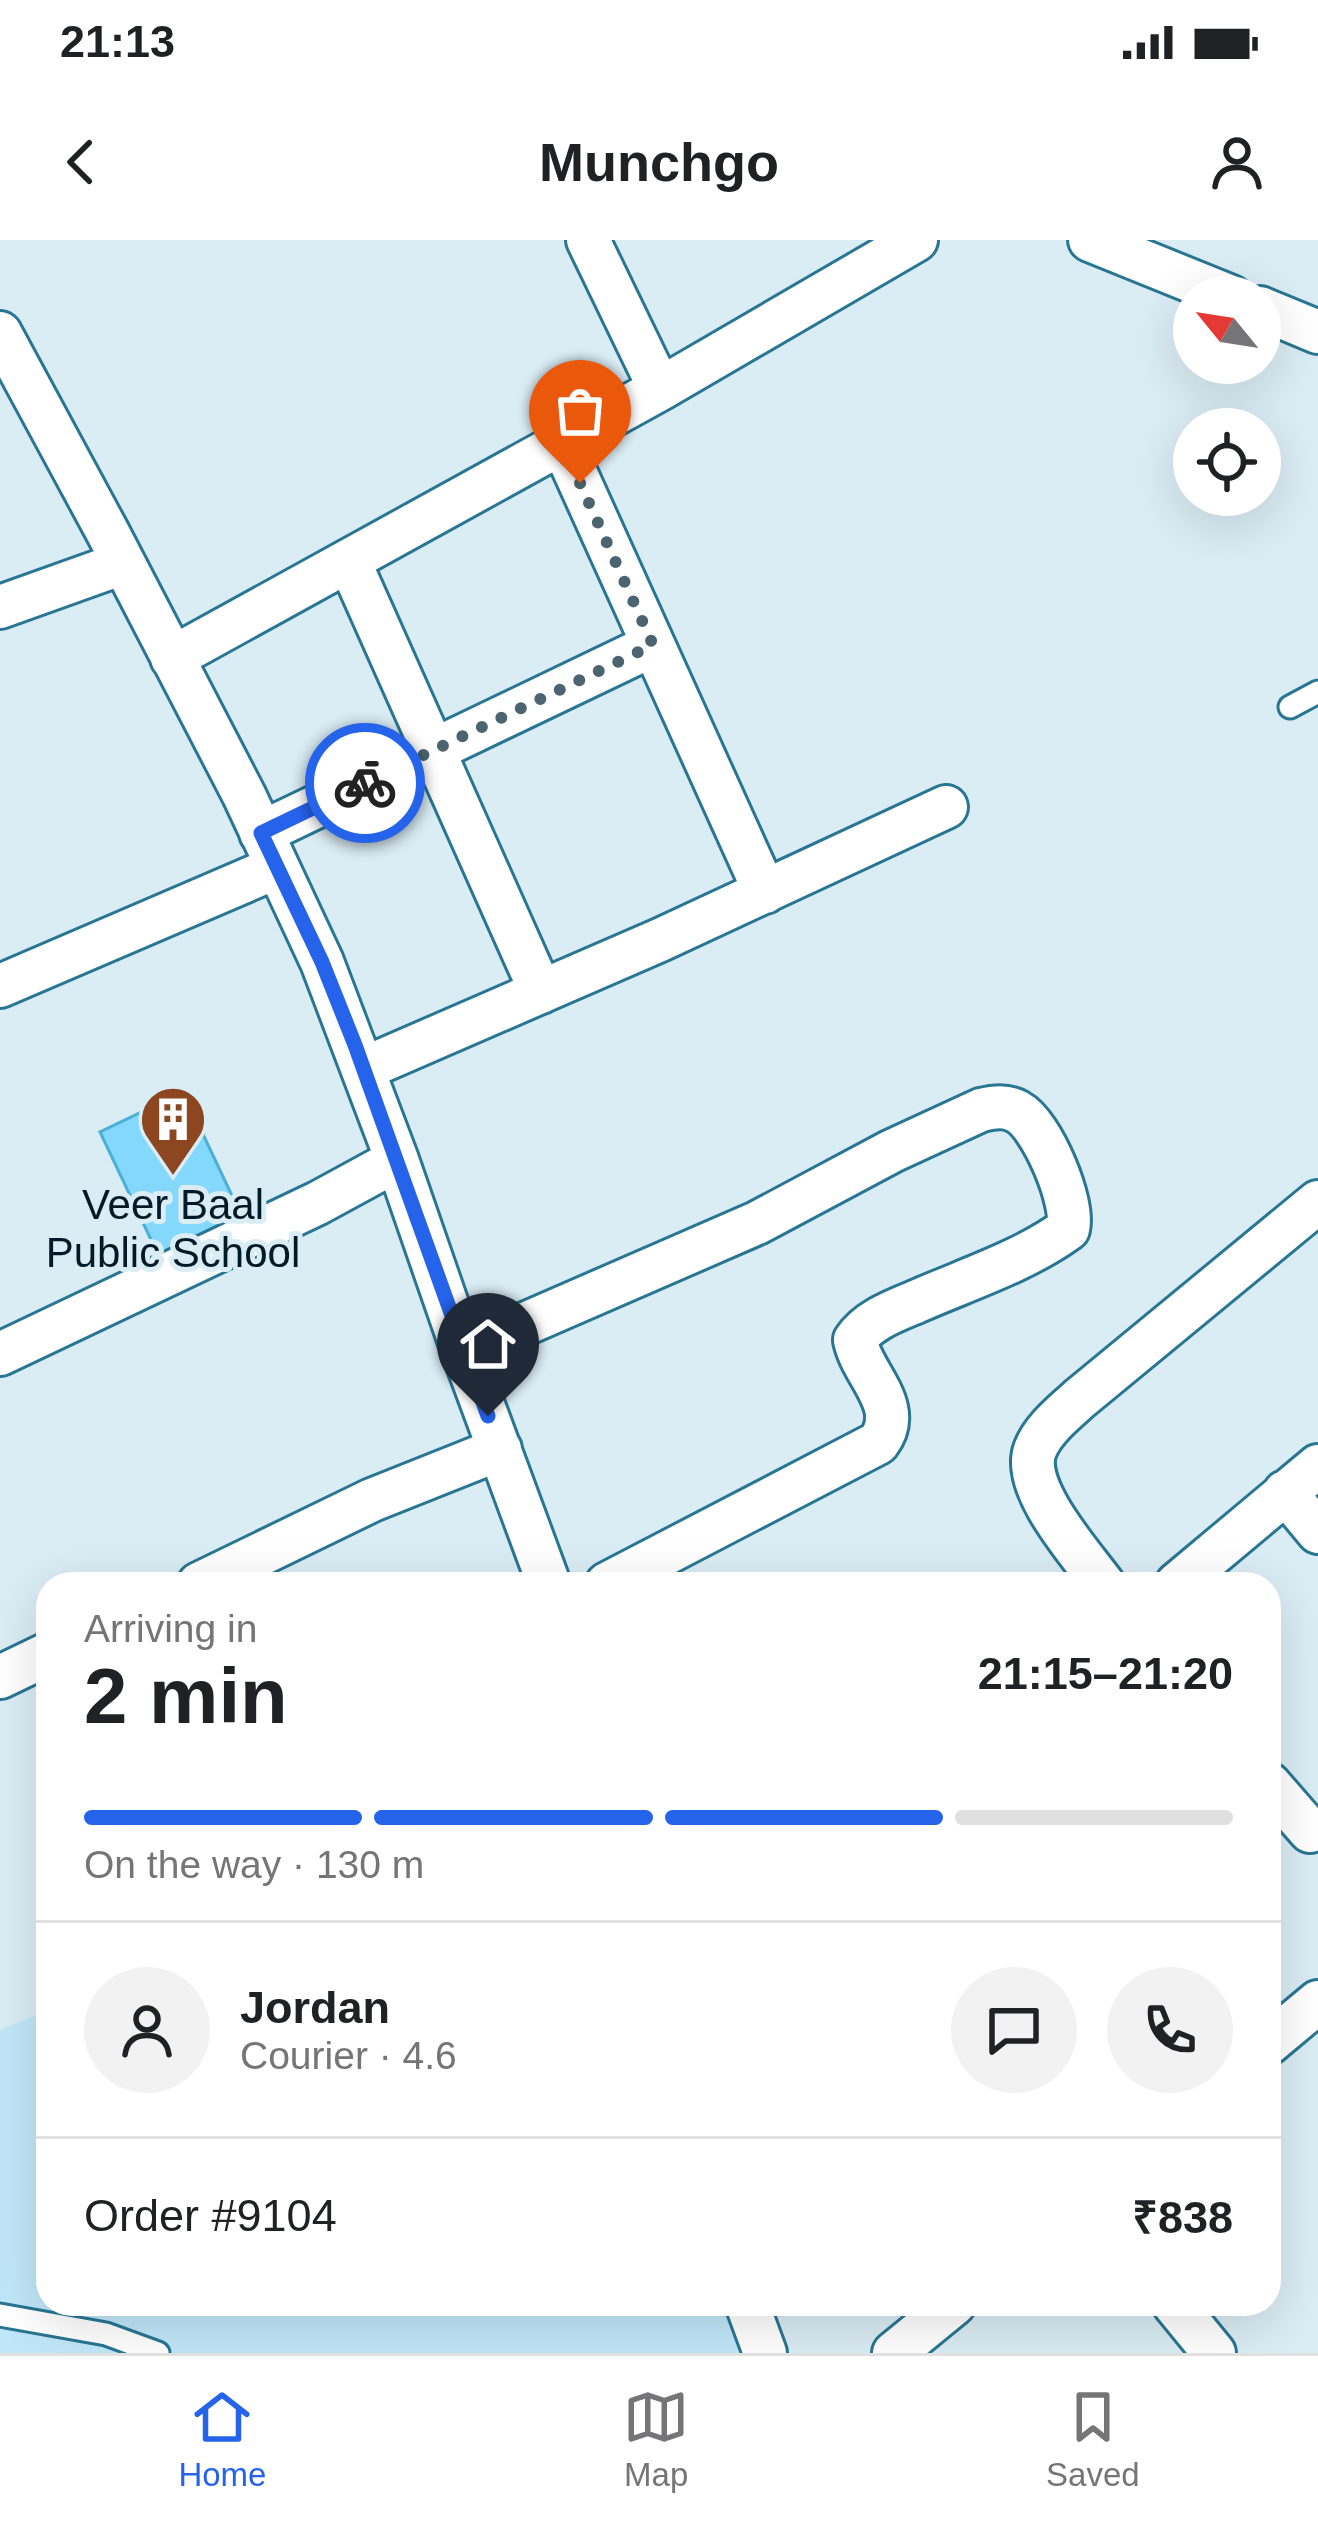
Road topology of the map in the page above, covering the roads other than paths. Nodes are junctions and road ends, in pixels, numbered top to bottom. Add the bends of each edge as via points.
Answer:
1 (588, 240) edge
2 (916, 240) edge
3 (1090, 240) edge
4 (1180, 276) edge
5 (1281, 317) edge
6 (1318, 332) edge
7 (5, 353) edge
8 (659, 389) junction
9 (562, 443) junction
10 (349, 560) junction
11 (123, 562) junction
12 (0, 608) edge
13 (653, 645) junction
14 (172, 658) junction
15 (1318, 692) edge
16 (1290, 707) dead end
17 (434, 750) junction
18 (946, 807) dead end
19 (269, 850) junction
20 (765, 892) junction
21 (0, 986) edge
22 (541, 992) junction
23 (363, 1069) junction
24 (397, 1160) junction
25 (1318, 1202) edge
26 (463, 1351) junction
27 (0, 1354) edge
28 (500, 1449) junction
29 (1302, 1479) edge
30 (1318, 1532) edge
31 (224, 1572) edge
32 (545, 1572) edge
33 (630, 1572) edge
34 (1093, 1572) edge
35 (1191, 1572) edge
36 (36, 1660) edge
37 (0, 1677) edge
38 (1281, 1798) edge
39 (1310, 1831) dead end
40 (1318, 2002) edge
41 (1281, 2033) edge
42 (0, 2315) edge
43 (752, 2316) edge
44 (939, 2316) edge
45 (1184, 2316) edge
46 (158, 2353) edge
47 (766, 2353) edge
48 (894, 2353) edge
49 (1214, 2353) edge

1 - 8 street
2 - 8 street
3 - 4 street
5 - 6 street
7 - 11 street
8 - 9 street
9 - 10 street
9 - 13 street
10 - 14 street
10 - 17 street
11 - 12 street
11 - 14 street
13 - 17 street
13 - 20 street
14 - 19 street
15 - 16 lane
17 - 19 street
17 - 22 street
18 - 20 street
19 - 21 street
19 - 23 street
20 - 22 street
22 - 23 street
23 - 24 street
24 - 26 street
24 - 27 street
25 - 34 street via 1046,1431 1033,1454 1034,1480
26 - 28 street
26 - 33 street via 757,1222 981,1111 1013,1108 1026,1117 1067,1198 1068,1229 859,1333 857,1353 889,1418 878,1443
28 - 31 street
28 - 32 street
29 - 30 street
29 - 35 street
36 - 37 street
38 - 39 street
40 - 41 street
42 - 46 lane via 106,2334
43 - 47 street
44 - 48 street
45 - 49 street

